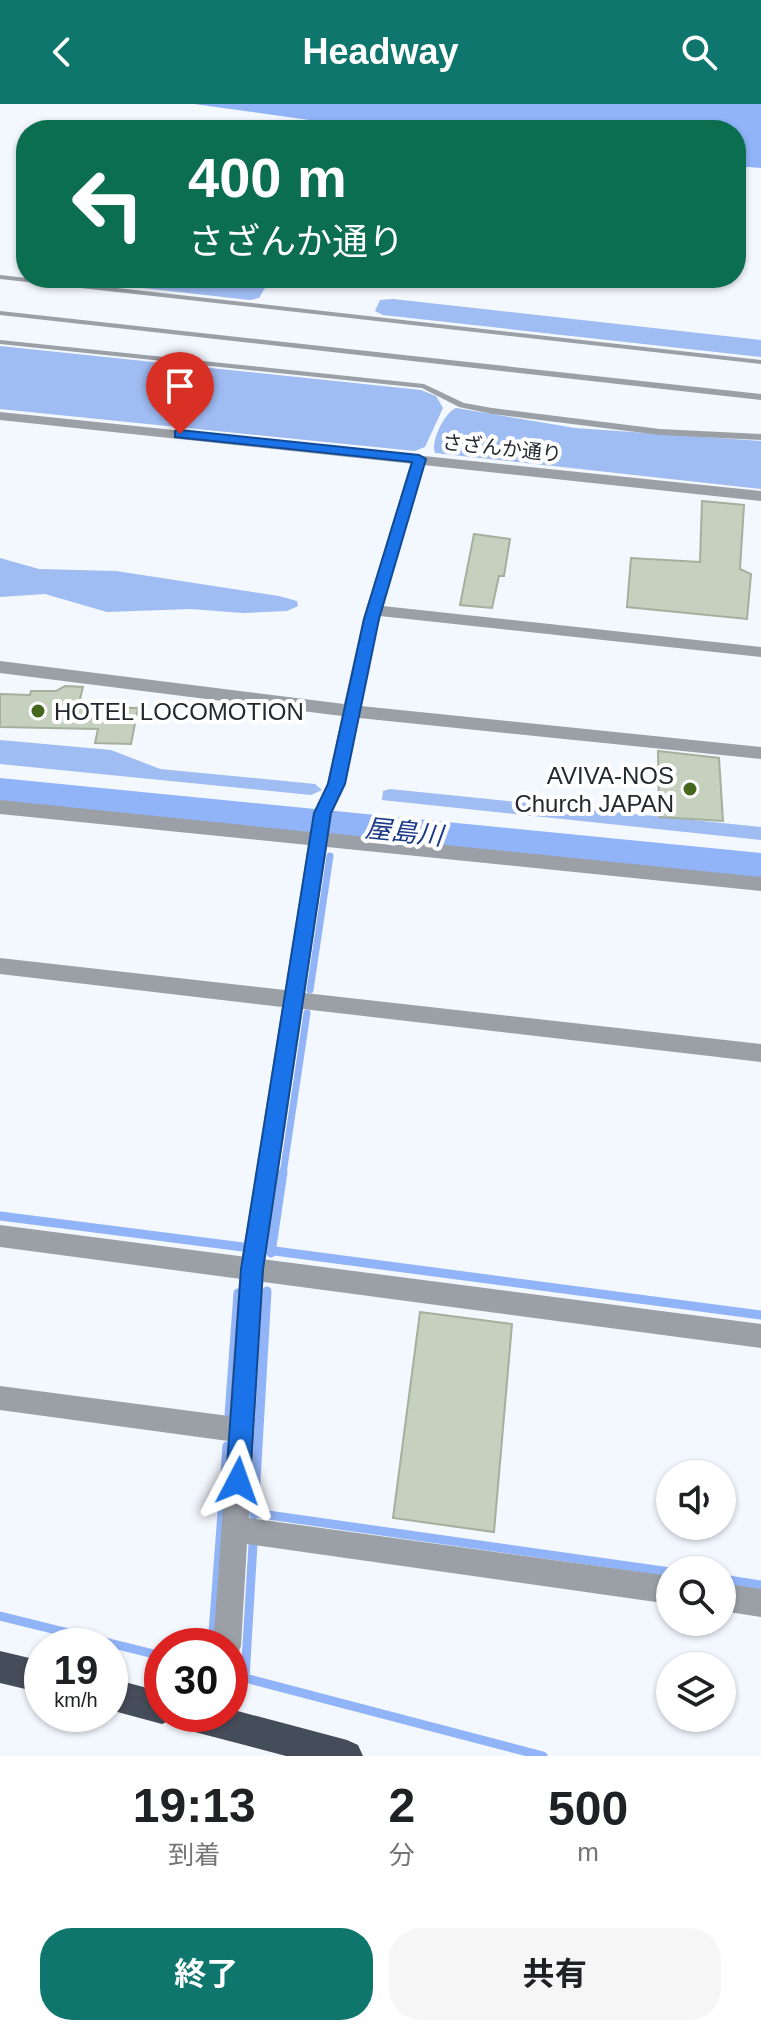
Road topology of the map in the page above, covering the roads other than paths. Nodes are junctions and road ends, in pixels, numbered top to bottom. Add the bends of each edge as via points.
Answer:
1 (98, 288) edge
2 (0, 313) edge
3 (0, 342) edge
4 (761, 362) edge
5 (761, 397) edge
6 (0, 416) edge
7 (681, 420) dead end
8 (682, 434) junction
9 (761, 437) edge
10 (419, 459) junction
11 (761, 496) edge
12 (375, 610) junction
13 (761, 652) edge
14 (0, 667) edge
15 (352, 711) junction
16 (761, 753) edge
17 (0, 807) edge
18 (320, 830) junction
19 (761, 884) edge
20 (0, 966) edge
21 (294, 999) junction
22 (761, 1053) edge
23 (0, 1236) edge
24 (252, 1269) junction
25 (761, 1336) edge
26 (0, 1398) edge
27 (241, 1430) junction
28 (234, 1531) junction
29 (656, 1588) edge
30 (736, 1599) edge
31 (761, 1603) edge
32 (228, 1628) edge
33 (0, 1667) edge
34 (24, 1673) edge
35 (248, 1728) edge
36 (347, 1756) edge

1 - 4 lane
2 - 5 lane
3 - 8 lane via 424,386 477,409
6 - 10 street, さざんか通り
7 - 8 lane
8 - 9 lane
10 - 11 street, さざんか通り
10 - 12 street
12 - 13 street
12 - 15 street
14 - 15 street
15 - 16 street
15 - 18 street
17 - 18 street
18 - 19 street
18 - 21 street
20 - 21 street
21 - 22 street
21 - 24 street
23 - 24 street
24 - 25 street
24 - 27 street
26 - 27 street
27 - 28 street
28 - 29 street via 265,1531
28 - 32 street
30 - 31 street
33 - 34 highway
35 - 36 highway

